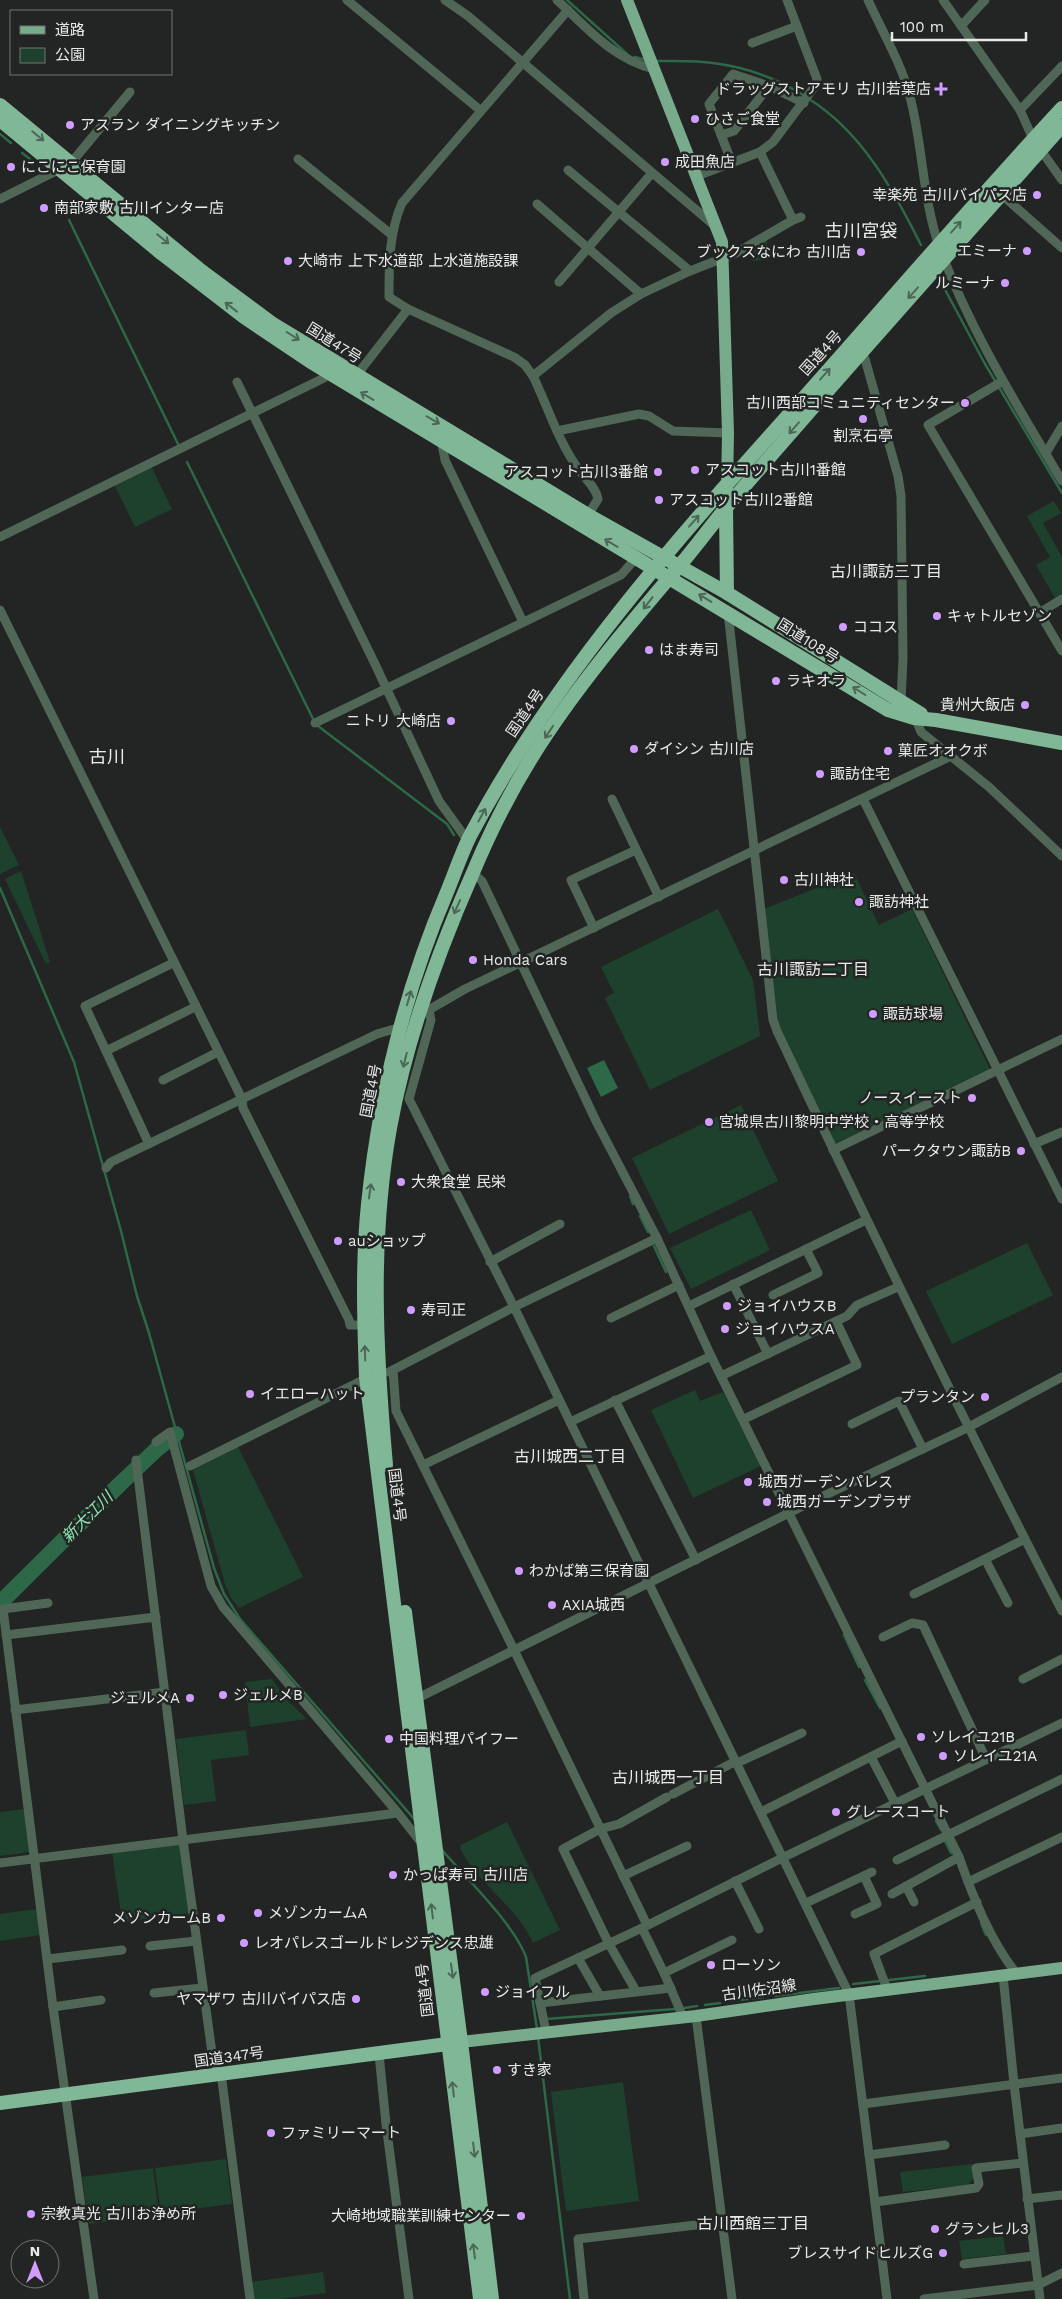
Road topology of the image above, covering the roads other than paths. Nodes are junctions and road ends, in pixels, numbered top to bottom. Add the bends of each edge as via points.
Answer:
1 (347, 0) edge
2 (445, 0) edge
3 (557, 0) edge
4 (627, 0) edge
5 (787, 0) edge
6 (868, 0) edge
7 (943, 0) edge
8 (984, 0) edge
9 (568, 10) junction
10 (797, 26) junction
11 (961, 26) junction
12 (752, 43) dead end
13 (522, 63) junction
14 (652, 64) junction
15 (1062, 66) edge
16 (769, 86) junction
17 (130, 92) dead end
18 (807, 99) junction
19 (0, 105) edge
20 (1062, 108) edge
21 (480, 110) junction
22 (1020, 110) junction
23 (0, 120) edge
24 (1062, 126) edge
25 (721, 135) junction
26 (1037, 144) junction
27 (760, 152) junction
28 (298, 159) dead end
29 (732, 163) junction
30 (65, 166) junction
31 (568, 170) dead end
32 (652, 173) junction
33 (697, 176) junction
34 (1062, 180) edge
35 (1002, 195) junction
36 (0, 198) edge
37 (537, 204) dead end
38 (618, 211) junction
39 (716, 227) junction
40 (392, 235) junction
41 (587, 247) junction
42 (1062, 248) edge
43 (942, 252) junction
44 (724, 257) junction
45 (690, 271) junction
46 (559, 282) dead end
47 (642, 294) junction
48 (408, 309) junction
49 (860, 353) junction
50 (326, 371) junction
51 (356, 376) junction
52 (533, 376) junction
53 (237, 382) dead end
54 (998, 384) junction
55 (253, 412) junction
56 (1062, 426) edge
57 (557, 431) junction
58 (728, 433) junction
59 (441, 439) junction
60 (1046, 453) junction
61 (1062, 481) edge
62 (728, 482) junction
63 (726, 508) junction
64 (588, 515) junction
65 (0, 537) edge
66 (636, 558) junction
67 (657, 563) junction
68 (679, 566) junction
69 (669, 576) junction
70 (727, 593) junction
71 (1062, 599) edge
72 (0, 610) edge
73 (728, 612) junction
74 (1040, 613) junction
75 (523, 622) junction
76 (1062, 651) edge
77 (386, 689) junction
78 (901, 703) junction
79 (888, 710) junction
80 (914, 715) junction
81 (936, 720) junction
82 (315, 723) dead end
83 (921, 732) junction
84 (930, 740) junction
85 (1062, 743) edge
86 (951, 756) junction
87 (612, 799) dead end
88 (863, 799) junction
89 (468, 841) junction
90 (636, 850) junction
91 (754, 850) junction
92 (1062, 856) edge
93 (472, 873) junction
94 (658, 897) junction
95 (594, 928) junction
96 (174, 963) junction
97 (520, 963) junction
98 (196, 1007) junction
99 (423, 1014) junction
100 (401, 1027) junction
101 (1062, 1039) edge
102 (106, 1051) junction
103 (218, 1052) junction
104 (997, 1070) junction
105 (163, 1080) dead end
106 (242, 1099) junction
107 (1062, 1132) edge
108 (149, 1144) junction
109 (1034, 1144) junction
110 (833, 1150) junction
111 (106, 1168) dead end
112 (1058, 1182) edge
113 (1062, 1199) edge
114 (866, 1220) junction
115 (560, 1224) dead end
116 (656, 1238) junction
117 (806, 1249) junction
118 (490, 1262) junction
119 (733, 1284) junction
120 (680, 1286) junction
121 (898, 1287) junction
122 (774, 1295) dead end
123 (690, 1306) junction
124 (514, 1307) junction
125 (611, 1318) dead end
126 (836, 1321) junction
127 (364, 1325) junction
128 (768, 1354) junction
129 (711, 1356) junction
130 (393, 1370) junction
131 (372, 1376) junction
132 (721, 1376) junction
133 (1062, 1377) edge
134 (559, 1400) junction
135 (615, 1400) junction
136 (744, 1420) junction
137 (570, 1422) junction
138 (852, 1424) dead end
139 (967, 1428) junction
140 (163, 1437) dead end
141 (923, 1449) junction
142 (136, 1460) dead end
143 (423, 1465) junction
144 (190, 1466) dead end
145 (790, 1513) junction
146 (1025, 1539) junction
147 (985, 1559) junction
148 (696, 1560) junction
149 (649, 1584) junction
150 (914, 1594) dead end
151 (48, 1603) dead end
152 (1008, 1603) dead end
153 (1062, 1611) edge
154 (156, 1617) junction
155 (6, 1635) junction
156 (883, 1637) dead end
157 (514, 1650) junction
158 (1062, 1659) edge
159 (1023, 1679) dead end
160 (165, 1692) junction
161 (416, 1699) junction
162 (15, 1710) junction
163 (1062, 1722) edge
164 (802, 1733) dead end
165 (902, 1741) junction
166 (871, 1757) junction
167 (986, 1759) junction
168 (737, 1762) junction
169 (1062, 1779) edge
170 (926, 1788) junction
171 (895, 1803) junction
172 (761, 1812) junction
173 (398, 1813) junction
174 (600, 1830) junction
175 (948, 1835) junction
176 (183, 1840) junction
177 (1061, 1841) edge
178 (430, 1843) junction
179 (687, 1846) dead end
180 (784, 1857) junction
181 (960, 1857) junction
182 (34, 1859) junction
183 (897, 1860) dead end
184 (0, 1863) edge
185 (623, 1876) junction
186 (735, 1881) junction
187 (968, 1882) junction
188 (906, 1886) junction
189 (885, 1899) junction
190 (914, 1902) dead end
191 (977, 1902) junction
192 (806, 1903) junction
193 (855, 1914) dead end
194 (644, 1927) junction
195 (759, 1929) dead end
196 (732, 1940) dead end
197 (196, 1941) junction
198 (609, 1944) junction
199 (150, 1946) dead end
200 (122, 1950) dead end
201 (578, 1958) junction
202 (48, 1959) junction
203 (1062, 1968) edge
204 (664, 1972) junction
205 (1010, 1974) junction
206 (202, 1988) junction
207 (670, 1988) junction
208 (887, 1990) junction
209 (636, 1991) junction
210 (154, 1994) dead end
211 (849, 1994) junction
212 (600, 1996) junction
213 (101, 2000) dead end
214 (540, 2003) junction
215 (54, 2006) junction
216 (696, 2016) junction
217 (682, 2017) junction
218 (546, 2032) junction
219 (455, 2043) junction
220 (379, 2054) junction
221 (218, 2074) junction
222 (1062, 2078) edge
223 (1014, 2084) junction
224 (66, 2095) junction
225 (0, 2103) edge
226 (862, 2104) junction
227 (1062, 2128) edge
228 (1020, 2134) junction
229 (946, 2145) dead end
230 (869, 2155) junction
231 (1023, 2163) junction
232 (1062, 2195) edge
233 (1028, 2199) junction
234 (875, 2202) junction
235 (721, 2222) junction
236 (1034, 2256) junction
237 (964, 2264) dead end
238 (1062, 2273) edge
239 (1038, 2285) junction
240 (94, 2299) edge
241 (250, 2299) edge
242 (409, 2299) edge
243 (480, 2299) edge
244 (492, 2299) edge
245 (584, 2299) edge
246 (732, 2299) edge
247 (888, 2299) edge
248 (924, 2299) edge
249 (1040, 2299) edge

1 - 21 street
2 - 13 street
3 - 9 street
4 - 14 main road
5 - 10 street
6 - 43 street via 910,94 933,221
7 - 11 street
8 - 11 street
9 - 13 street
9 - 14 street via 624,58 637,65
10 - 12 street
10 - 18 street via 817,79
11 - 22 street
13 - 21 street
13 - 32 street
14 - 33 main road
15 - 22 street
16 - 18 street
16 - 25 street via 734,131
16 - 25 street via 733,74 709,104
17 - 30 street
18 - 27 street via 774,142
19 -> 30 highway, 国道47号
20 - 26 highway, 国道4号
21 - 40 street via 402,202
22 - 26 street
23 - 30 highway, 国道47号
24 - 26 highway, 国道4号
25 - 29 street
26 - 34 street
26 - 35 highway, 国道4号
43 -> 26 highway, 国道4号
27 - 29 street
27 - 44 street via 797,218
28 - 40 street
29 - 33 street
30 - 36 street
50 -> 30 highway, 国道47号 via 244,317 161,253
30 -> 51 highway, 国道47号 via 266,318
31 - 38 street
32 - 38 street
32 - 39 street
33 - 39 main road
35 - 42 street
35 - 43 highway, 国道4号
37 - 41 street
38 - 41 street
38 - 45 street
39 - 44 main road
40 - 48 street via 390,297
41 - 46 street
41 - 47 street
43 -> 49 highway, 国道4号
43 - 54 street
62 -> 43 highway, 国道4号
44 - 45 street
44 - 58 main road
45 - 47 street
47 - 52 street via 611,313
48 - 51 street
48 - 52 street via 514,357 526,365
49 -> 63 highway, 国道4号
49 - 78 street via 865,359 901,496
50 - 55 street via 324,378
59 -> 50 highway, 国道47号
51 -> 64 highway, 国道47号
52 - 57 street
53 - 55 street
54 - 60 street
54 - 74 street via 928,425
55 - 65 street
55 - 77 street
56 - 60 street
57 - 58 street via 639,414 649,416 673,431
57 - 64 street via 578,470 597,492 598,499
58 - 62 main road
66 -> 59 highway, 国道47号
59 - 75 street via 445,460
60 - 61 street
62 - 63 main road
67 -> 62 highway, 国道4号
63 - 68 highway, 国道4号
63 - 70 highway
64 - 67 highway, 国道47号
66 - 67 highway, 国道47号
66 - 75 street via 621,575
67 - 68 highway, 国道47号
67 - 69 highway, 国道47号
89 -> 67 highway, 国道4号 via 527,739 583,657
68 - 69 highway, 国道4号
68 - 70 highway, 国道108号
73 -> 69 highway, 国道108号
69 -> 93 highway, 国道4号 via 532,757
70 - 78 highway, 国道108号
71 - 74 street
72 - 96 street
79 -> 73 highway, 国道108号
73 - 91 street
74 - 76 street
75 - 77 street
77 - 82 street
77 - 89 street via 439,800
78 - 80 highway, 国道108号
79 - 80 highway, 国道108号
79 - 83 street
80 - 81 highway, 国道108号
80 - 83 street
81 - 84 street
81 - 85 highway, 国道108号
83 - 84 street
84 - 86 street
86 - 88 street
86 - 92 street
87 - 90 street
88 - 91 street
88 - 104 street
100 -> 89 highway, 国道4号 via 434,922
90 - 94 street
90 - 95 street via 571,880
91 - 94 street
91 - 110 street via 774,1020
93 - 97 street via 482,880
93 -> 99 highway, 国道4号 via 448,927
94 - 95 street
95 - 97 street
96 - 98 street
96 - 102 street via 85,1006
97 - 99 street
97 - 116 street
98 - 102 street
98 - 103 street
99 - 118 street via 431,1020 409,1099
99 -> 131 highway, 国道4号 via 390,1127 380,1210
100 - 106 street via 377,1034
127 -> 100 highway, 国道4号 via 368,1207
101 - 104 street
102 - 108 street
103 - 105 street
103 - 106 street
104 - 109 street
104 - 110 street
106 - 108 street
106 - 127 street via 243,1108 350,1325
107 - 109 street
108 - 111 street via 110,1162
109 - 112 street
110 - 114 street
112 - 113 street
114 - 117 street
114 - 121 street
115 - 118 street
116 - 120 street
116 - 124 street
117 - 119 street
117 - 122 street via 818,1273
118 - 124 street
119 - 123 street
119 - 128 street
120 - 123 street
120 - 125 street
121 - 126 street via 857,1305 847,1316
121 - 139 street
123 - 129 street
124 - 130 street
124 - 134 street
126 - 128 street
126 - 136 street via 857,1364
131 -> 127 highway, 国道4号
128 - 132 street
129 - 132 street
129 - 135 street
130 - 131 street
130 - 143 street via 396,1411
131 - 144 street
131 - 161 highway, 国道4号
131 - 178 highway, 国道4号 via 421,1819
132 - 136 street
133 - 139 street
134 - 137 street
134 - 143 street
135 - 137 street
135 - 148 street
136 - 145 street
137 - 149 street
138 - 141 street via 900,1401
139 - 141 street
139 - 146 street
140 - 173 street via 174,1455 211,1586 223,1607
141 - 145 street
142 - 154 street
143 - 157 street
145 - 148 street
145 - 165 street
146 - 147 street
146 - 153 street
147 - 150 street
147 - 152 street
148 - 149 street
149 - 157 street
149 - 168 street
151 - 155 street via 3,1609
154 - 155 street
154 - 160 street
155 - 162 street
156 - 167 street via 912,1623 922,1625
157 - 161 street
157 - 174 street
158 - 159 street
160 - 162 street
160 - 176 street
161 - 178 highway, 国道4号
162 - 182 street
163 - 167 street
164 - 168 street
165 - 166 street
165 - 170 street
166 - 171 street
166 - 172 street
167 - 170 street
168 - 172 street
168 - 174 street via 620,1824
169 - 175 street
170 - 171 street
170 - 175 street
171 - 180 street
172 - 180 street
173 - 176 street
173 - 178 street
174 - 185 street
174 - 198 street via 563,1849
175 - 181 street
175 - 183 street
176 - 182 street
176 - 197 street
177 - 187 street
178 - 219 highway, 国道4号
179 - 185 street
180 - 186 street
180 - 192 street
181 - 187 street
181 - 188 street
182 - 184 street
182 - 202 street
185 - 194 street
186 - 194 street
186 - 195 street
187 - 191 street
188 - 189 street
188 - 190 street
189 - 192 street via 868,1874
189 - 193 street
191 - 205 street
191 - 208 street via 874,1954
192 - 211 street
194 - 198 street
194 - 204 street
196 - 204 street
197 - 199 street
197 - 206 street
198 - 201 street
198 - 209 street
200 - 202 street
201 - 212 street
201 - 214 street via 536,1978
202 - 215 street
203 - 205 main road, 古川佐沼線
204 - 207 street
205 - 208 main road, 古川佐沼線
205 - 223 street
206 - 210 street
206 - 221 street
207 - 209 street
207 - 217 street
208 - 211 main road, 古川佐沼線
209 - 212 street
211 - 216 main road, 古川佐沼線
211 - 226 street
212 - 214 street
213 - 215 street
214 - 218 street
215 - 224 street
216 - 217 main road, 古川佐沼線
216 - 235 street
217 - 218 main road, 古川佐沼線
218 - 219 main road, 古川佐沼線
219 - 220 highway, 国道347号
243 -> 219 highway, 国道4号
219 -> 244 highway, 国道4号
220 - 221 highway, 国道347号
220 - 242 street
221 - 224 highway, 国道347号
221 - 241 street
222 - 223 street
223 - 226 street
223 - 228 street
224 - 225 highway, 国道347号
224 - 240 street
226 - 230 street
227 - 228 street
228 - 231 street
229 - 230 street
230 - 234 street
231 - 233 street
231 - 234 street via 976,2168 979,2184 976,2188
232 - 233 street
233 - 236 street
234 - 247 street
235 - 245 street via 578,2239
235 - 246 street
236 - 237 street
236 - 239 street
238 - 239 street
239 - 248 street
239 - 249 street

